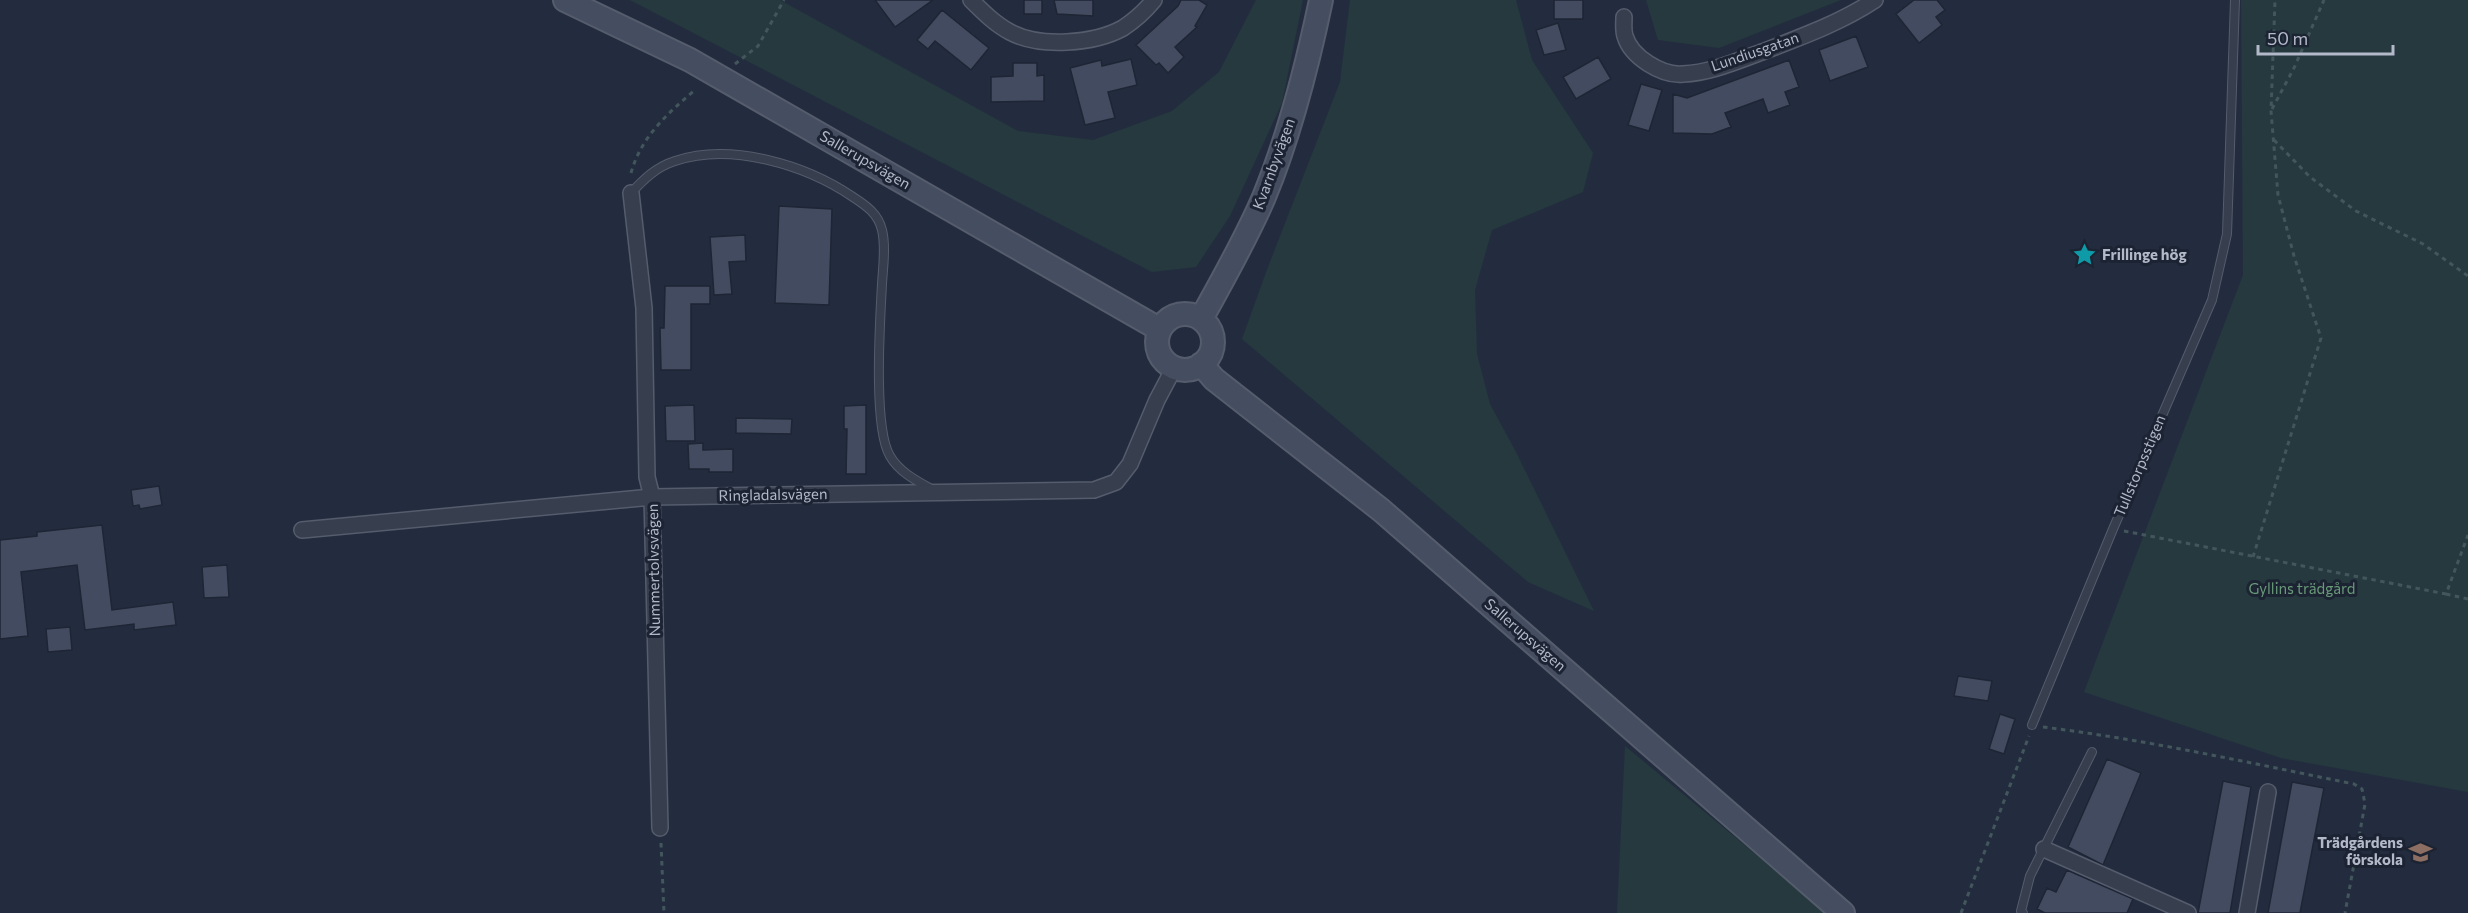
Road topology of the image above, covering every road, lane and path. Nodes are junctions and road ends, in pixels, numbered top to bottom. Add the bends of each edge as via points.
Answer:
1 (565, 0) edge
2 (784, 0) edge
3 (971, 0) edge
4 (1154, 0) edge
5 (1321, 0) edge
6 (2235, 0) edge
7 (2275, 0) edge
8 (2324, 0) edge
9 (1868, 2) edge
10 (1624, 17) dead end
11 (731, 67) dead end
12 (694, 90) dead end
13 (2271, 111) junction
14 (2273, 139) junction
15 (631, 193) junction
16 (2468, 276) edge
17 (1201, 319) junction
18 (1159, 329) junction
19 (1201, 364) junction
20 (1174, 368) junction
21 (936, 492) junction
22 (652, 496) junction
23 (2113, 529) junction
24 (302, 530) dead end
25 (2468, 535) edge
26 (2253, 557) junction
27 (2446, 594) junction
28 (2468, 599) edge
29 (2032, 725) junction
30 (2092, 752) dead end
31 (2268, 792) dead end
32 (660, 828) joint
33 (2044, 849) junction
34 (664, 913) edge
35 (1843, 913) edge
36 (1961, 913) edge
37 (2023, 913) edge
38 (2188, 913) edge
39 (2247, 913) edge
40 (2345, 913) edge

1 - 18 main road, Sallerupsvägen via 690,60
2 - 11 path via 758,46
3 - 4 street via 1011,33 1041,41 1069,42 1122,28
5 - 17 main road, Kvarnbyvägen via 1307,66 1268,185 1237,254
6 - 23 lane, Tullstorpsstigen via 2227,234 2222,262 2212,300
7 - 13 path
8 - 13 path
9 - 10 street, Lundiusgatan via 1842,20 1725,66 1682,75 1656,67 1636,52 1625,36
12 - 15 path via 646,139 630,177
13 - 14 path
14 - 16 path via 2310,177 2356,212 2423,244
14 - 26 path via 2278,195 2321,338
15 - 21 lane via 649,174 675,161 730,154 780,162 835,185 872,210 882,229 883,248 883,438 890,457 909,476
15 - 22 street, Nummertolvsvägen via 644,308 647,477
17 - 18 main road via 1178,314
17 - 19 main road via 1213,338 1209,356
18 - 20 main road via 1158,352
19 - 20 main road via 1188,370
19 - 35 main road, Sallerupsvägen via 1214,379 1381,510
20 - 21 street, Ringladalsvägen via 1130,464 1116,482 1094,490
21 - 22 street, Ringladalsvägen
22 - 24 street, Ringladalsvägen
22 - 32 street, Nummertolvsvägen
23 - 26 path
23 - 29 lane, Tullstorpsstigen
25 - 27 path
26 - 27 path
27 - 28 path
29 - 36 path via 2026,751
29 - 40 path via 2176,747 2354,784 2362,789 2365,804
30 - 33 lane
31 - 39 street
32 - 34 path
33 - 37 lane via 2030,876
33 - 38 street

